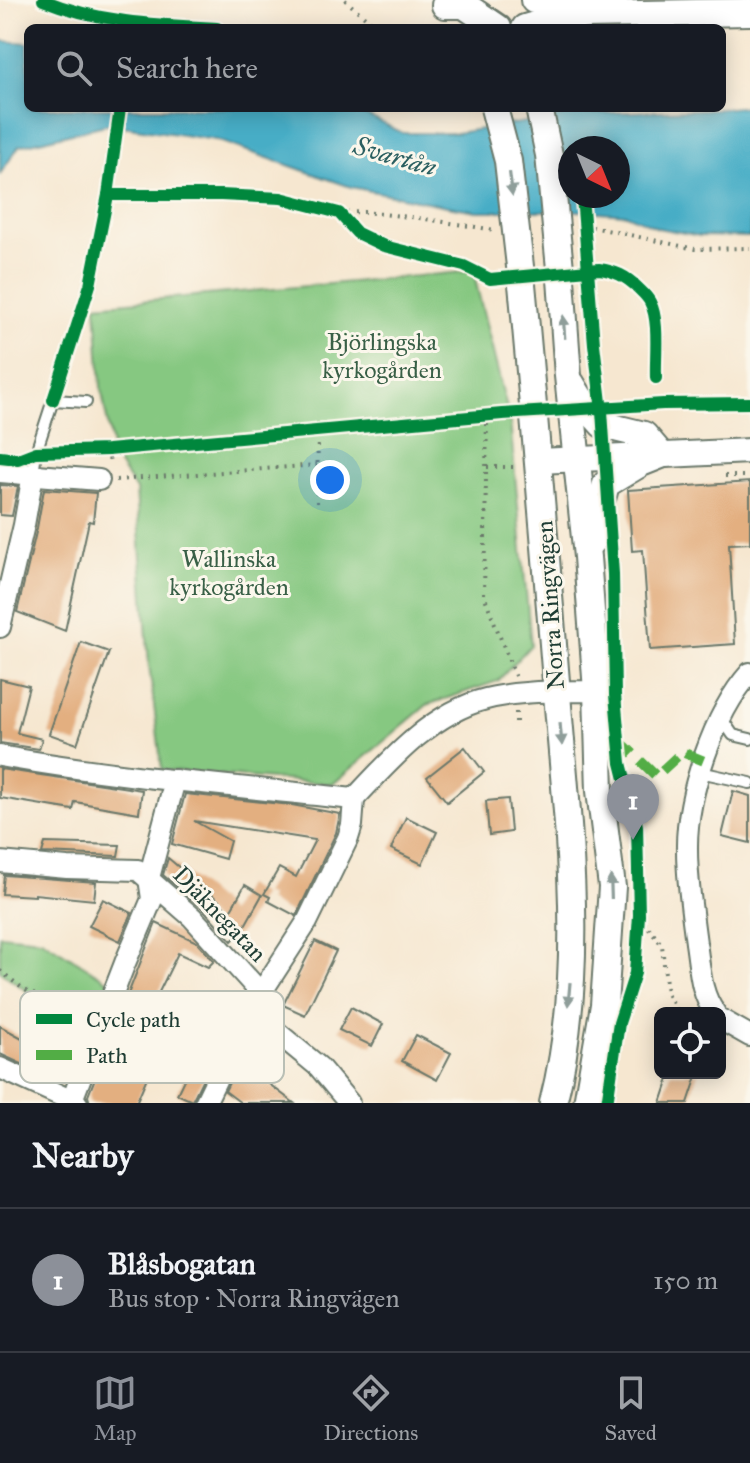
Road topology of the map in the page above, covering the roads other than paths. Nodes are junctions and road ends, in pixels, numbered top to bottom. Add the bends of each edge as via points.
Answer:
1 (487, 0) edge
2 (534, 0) edge
3 (448, 11) edge
4 (750, 12) edge
5 (577, 21) edge
6 (494, 24) edge
7 (498, 24) edge
8 (539, 24) edge
9 (495, 112) edge
10 (540, 112) edge
11 (554, 112) edge
12 (549, 155) junction
13 (522, 284) junction
14 (568, 376) junction
15 (86, 402) dead end
16 (750, 451) edge
17 (661, 455) junction
18 (577, 460) junction
19 (529, 464) junction
20 (0, 472) edge
21 (33, 474) junction
22 (107, 475) road end
23 (587, 557) junction
24 (0, 627) edge
25 (750, 673) edge
26 (597, 691) junction
27 (557, 692) junction
28 (720, 717) junction
29 (750, 739) edge
30 (0, 756) edge
31 (700, 772) junction
32 (175, 780) junction
33 (750, 783) edge
34 (354, 799) junction
35 (0, 862) edge
36 (149, 878) junction
37 (114, 991) edge
38 (248, 991) edge
39 (262, 991) edge
40 (710, 1007) edge
41 (726, 1022) edge
42 (284, 1031) edge
43 (750, 1036) edge
44 (0, 1068) edge
45 (20, 1077) edge
46 (33, 1083) edge
47 (82, 1083) edge
48 (215, 1083) edge
49 (75, 1102) edge
50 (205, 1103) edge
51 (349, 1103) edge
52 (553, 1103) edge
53 (587, 1103) edge

1 - 7 main road
2 - 5 main road via 556,4
3 - 6 main road via 464,5
4 - 5 main road
5 - 8 main road
9 -> 13 main road, Norra Ringvägen, bridge via 508,161
10 - 12 main road, Norra Ringvägen, bridge
11 - 12 main road via 559,144
14 -> 12 main road, Norra Ringvägen, bridge
13 - 18 main road via 540,309 556,439
13 - 19 main road, Norra Ringvägen
14 - 17 main road via 603,425 644,435
14 - 18 main road, Norra Ringvägen
15 - 21 lane via 53,400
16 - 17 street
17 - 18 street
17 - 23 main road via 606,484
18 - 19 street
18 - 23 main road, Norra Ringvägen
19 - 27 main road, Norra Ringvägen
20 - 21 street
21 - 22 street
21 - 24 street
23 - 26 main road, Norra Ringvägen
25 - 28 street
26 - 27 street
53 -> 26 main road, Norra Ringvägen via 604,1005 612,887 600,791
27 - 34 street via 486,699 452,712
27 -> 52 main road, Norra Ringvägen via 569,853 571,979
28 - 29 lane via 733,735
28 - 31 street
30 - 32 street
31 - 33 lane
31 - 40 street via 687,849 701,977
32 - 34 street
32 - 36 street
34 - 39 street via 348,838 307,922
35 - 36 street, Djäknegatan via 138,870
36 - 37 street via 152,899
36 - 38 street, Djäknegatan via 192,917
41 - 43 street
42 - 51 street, Djäknegatan
44 - 45 street
46 - 49 street
47 - 49 street
48 - 50 street

